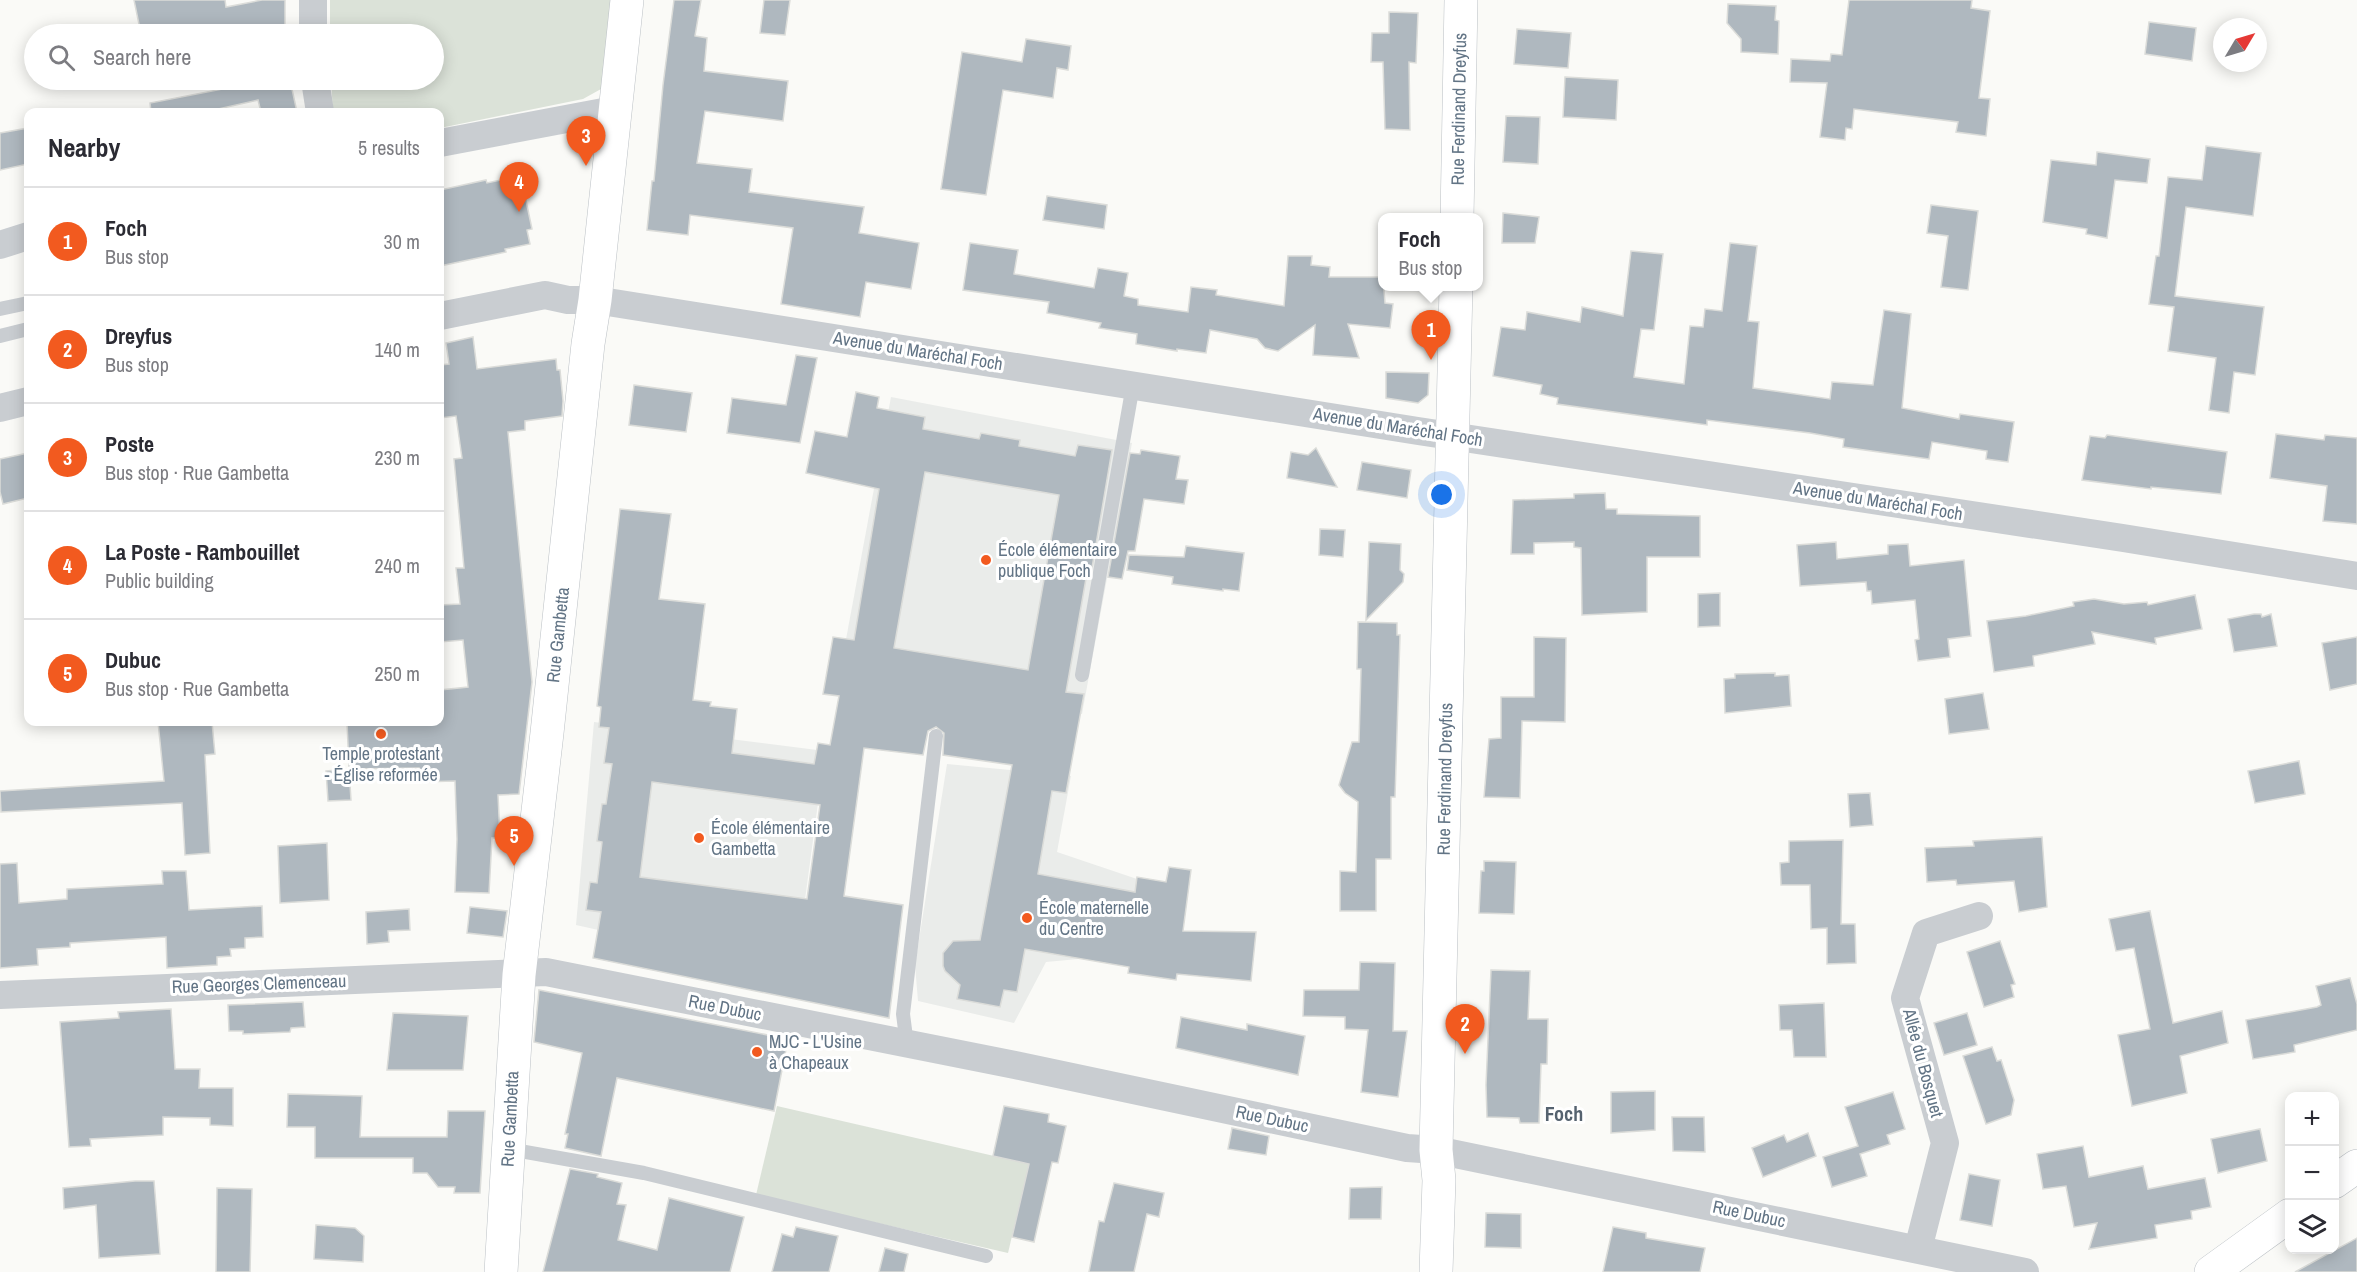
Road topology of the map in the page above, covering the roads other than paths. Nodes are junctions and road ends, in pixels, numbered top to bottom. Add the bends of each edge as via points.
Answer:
1 (313, 0) edge
2 (627, 0) edge
3 (1461, 0) edge
4 (313, 24) edge
5 (317, 90) edge
6 (319, 108) edge
7 (614, 110) junction
8 (444, 142) edge
9 (1457, 213) edge
10 (24, 237) edge
11 (0, 245) edge
12 (1456, 291) edge
13 (595, 300) junction
14 (24, 304) edge
15 (0, 309) edge
16 (444, 314) edge
17 (24, 330) edge
18 (0, 336) edge
19 (1133, 385) junction
20 (24, 402) edge
21 (0, 408) edge
22 (1453, 436) junction
23 (2357, 576) edge
24 (1082, 675) dead end
25 (936, 736) dead end
26 (1979, 916) dead end
27 (519, 975) junction
28 (0, 996) edge
29 (907, 1045) junction
30 (508, 1149) junction
31 (1436, 1150) junction
32 (2357, 1166) edge
33 (2339, 1179) edge
34 (2285, 1218) edge
35 (1918, 1249) junction
36 (986, 1256) dead end
37 (501, 1272) edge
38 (1436, 1272) edge
39 (2025, 1272) edge
40 (2211, 1272) edge

1 - 4 street
2 - 7 main road, Rue Gambetta
3 - 9 main road, Rue Ferdinand Dreyfus
5 - 6 street
7 - 8 street
7 - 13 main road, Rue Gambetta
10 - 11 street
12 - 22 main road, Rue Ferdinand Dreyfus
13 - 16 street, Avenue du Maréchal Foch via 546,295
13 - 19 street, Avenue du Maréchal Foch
13 - 27 main road, Rue Gambetta
14 - 15 lane
17 - 18 lane
19 - 22 street, Avenue du Maréchal Foch
19 - 24 lane
20 - 21 street
22 - 23 street, Avenue du Maréchal Foch
22 - 31 main road, Rue Ferdinand Dreyfus
25 - 29 lane via 903,1014
26 - 35 street, Allée du Bosquet via 1926,933 1905,998 1945,1143
27 - 28 street, Rue Georges Clemenceau
27 - 29 street, Rue Dubuc via 546,972
27 - 30 main road, Rue Gambetta
29 - 31 street, Rue Dubuc via 1407,1148
30 - 36 lane via 644,1173
30 - 37 main road, Rue Gambetta
31 - 35 street, Rue Dubuc
31 - 38 main road, Rue Ferdinand Dreyfus
32 - 33 main road
34 - 40 main road
35 - 39 street, Rue Dubuc

